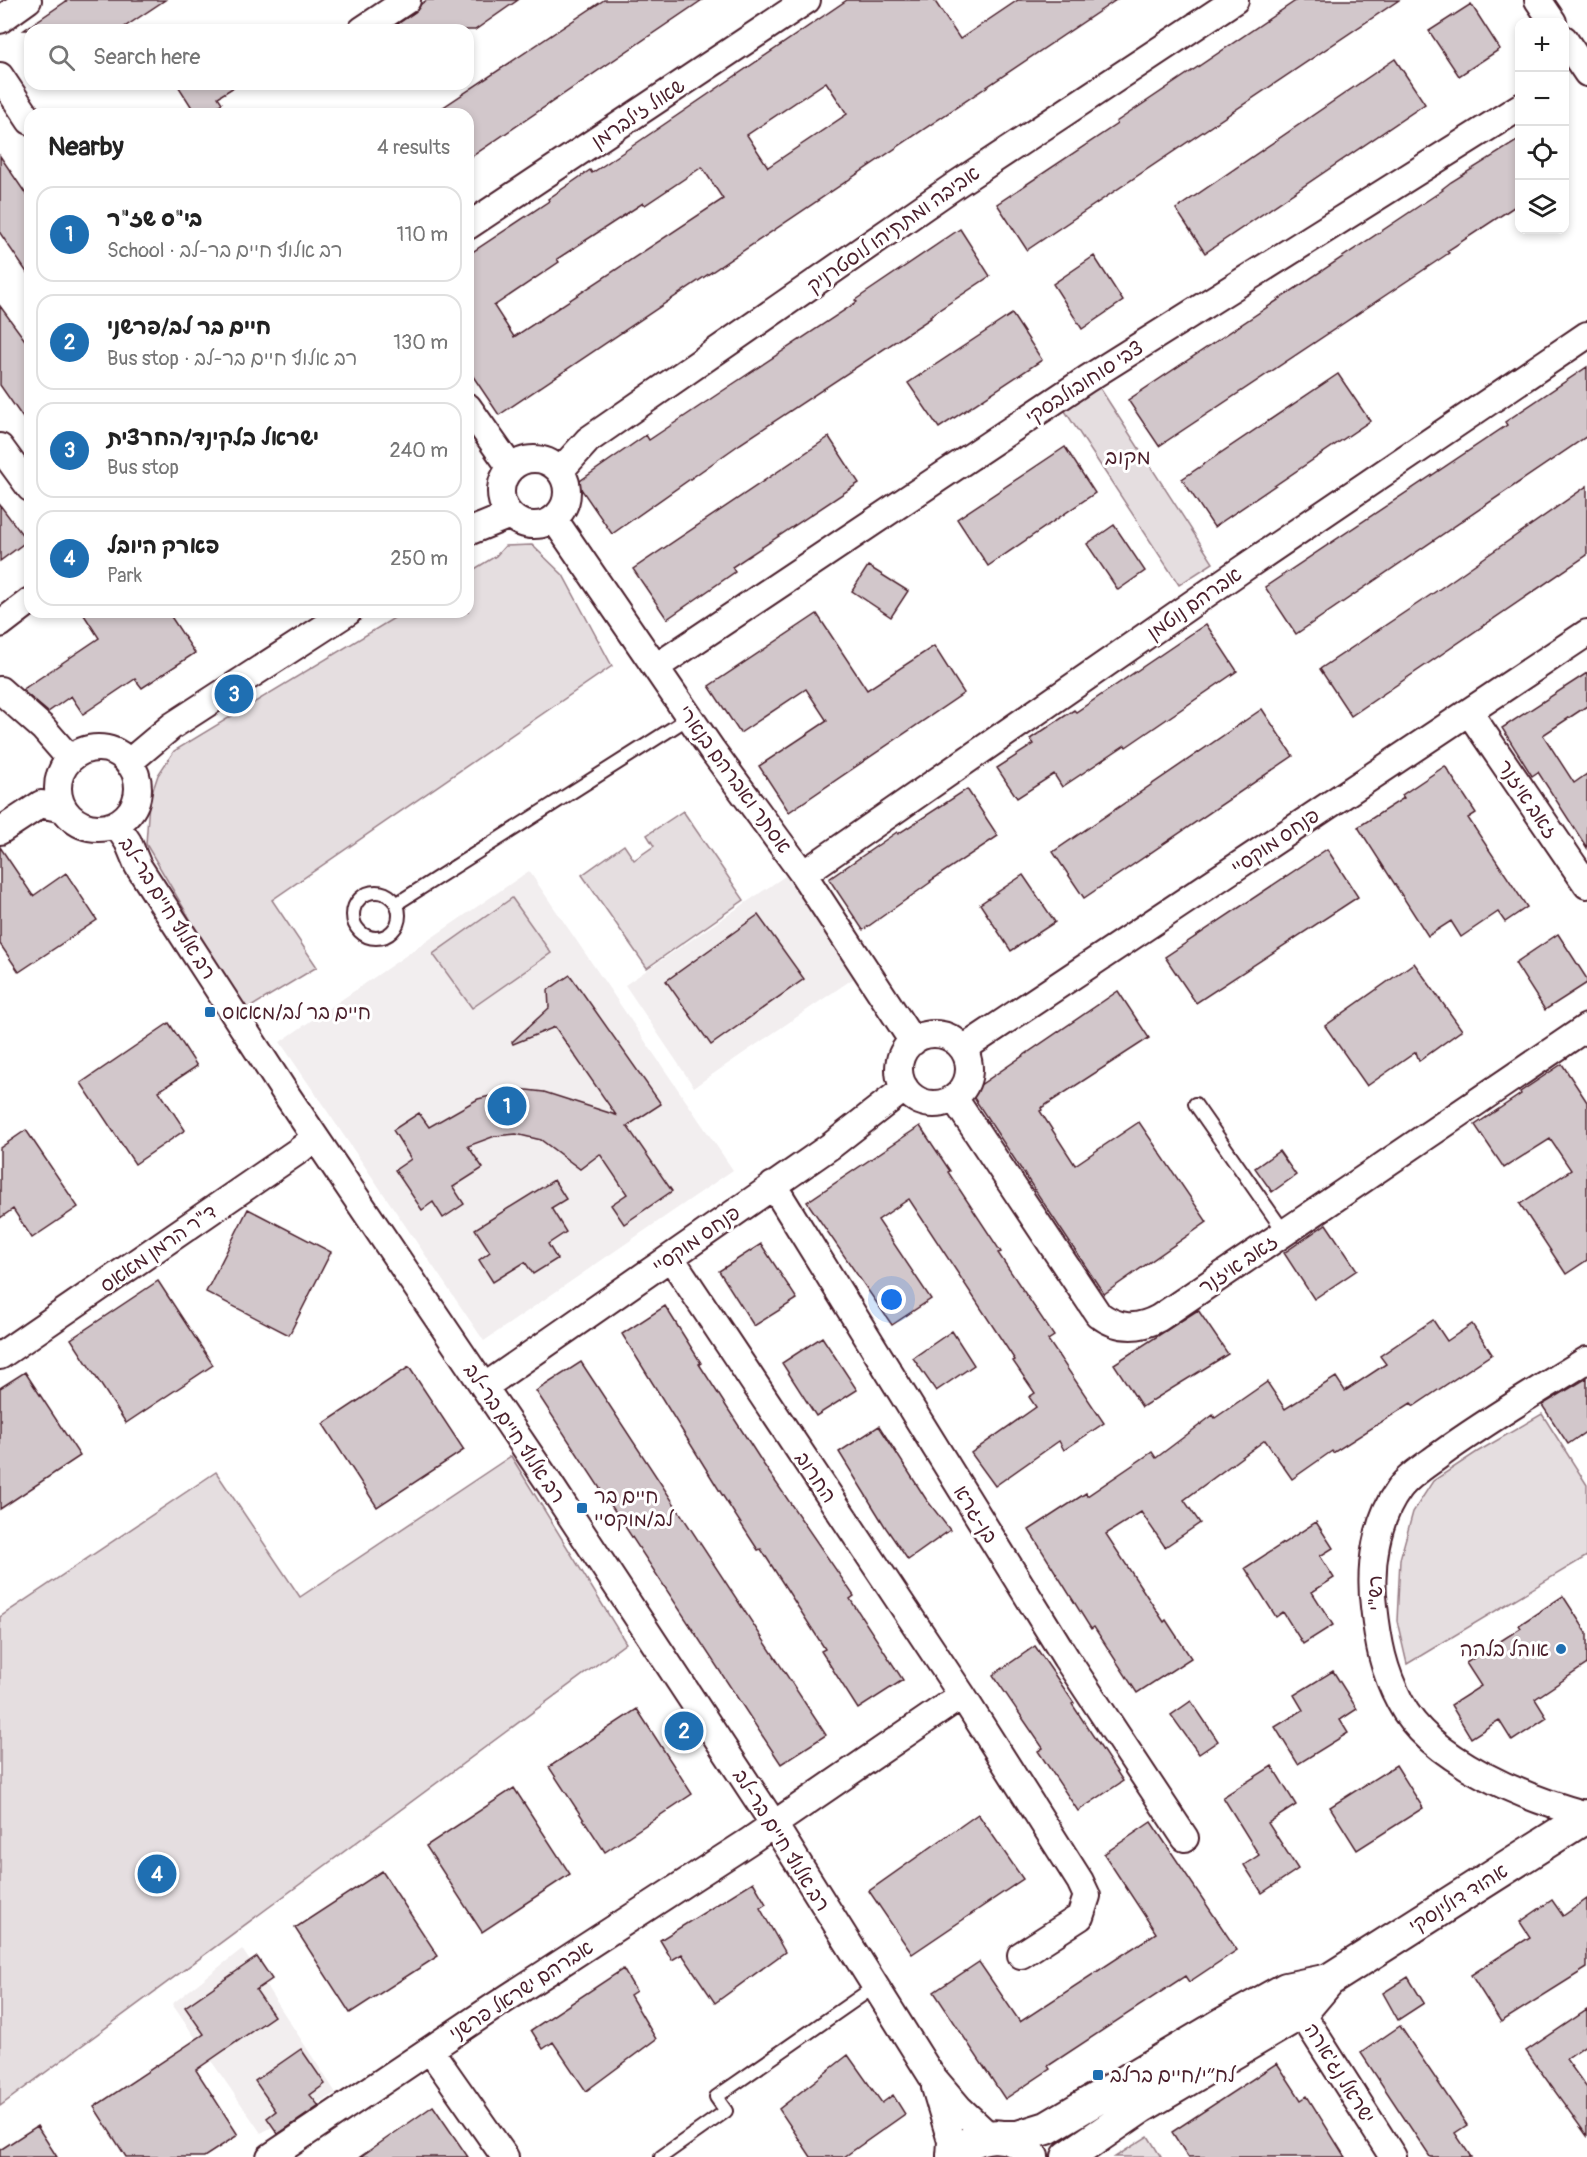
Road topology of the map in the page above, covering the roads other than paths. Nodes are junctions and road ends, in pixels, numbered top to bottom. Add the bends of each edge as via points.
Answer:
1 (28, 0) edge
2 (407, 0) edge
3 (807, 0) edge
4 (1234, 0) edge
5 (1538, 0) edge
6 (1550, 18) edge
7 (0, 20) edge
8 (371, 24) edge
9 (1569, 51) edge
10 (1578, 73) edge
11 (0, 76) edge
12 (1515, 110) edge
13 (24, 112) edge
14 (474, 221) edge
15 (1587, 335) edge
16 (474, 416) edge
17 (0, 447) edge
18 (511, 468) junction
19 (560, 471) junction
20 (24, 480) edge
21 (510, 515) junction
22 (554, 519) junction
23 (474, 530) edge
24 (24, 606) edge
25 (339, 618) edge
26 (0, 624) edge
27 (1587, 633) edge
28 (656, 668) junction
29 (0, 690) edge
30 (1469, 712) junction
31 (690, 717) junction
32 (70, 759) junction
33 (128, 763) junction
34 (63, 809) junction
35 (116, 824) junction
36 (0, 831) edge
37 (803, 874) junction
38 (1587, 885) edge
39 (396, 904) dead end
40 (1587, 1027) edge
41 (913, 1042) junction
42 (963, 1049) junction
43 (905, 1088) junction
44 (954, 1098) junction
45 (1195, 1104) dead end
46 (315, 1137) junction
47 (773, 1185) junction
48 (1284, 1233) junction
49 (670, 1258) junction
50 (0, 1356) edge
51 (1587, 1360) edge
52 (484, 1387) junction
53 (962, 1695) junction
54 (1587, 1815) edge
55 (772, 1823) junction
56 (1185, 1838) dead end
57 (1021, 1955) dead end
58 (874, 1987) junction
59 (1294, 2000) junction
60 (430, 2050) junction
61 (931, 2075) junction
62 (996, 2137) junction
63 (270, 2157) edge
64 (505, 2157) edge
65 (661, 2157) edge
66 (952, 2157) edge
67 (1032, 2157) edge
68 (1068, 2157) edge
69 (1393, 2157) edge

1 - 7 street
2 - 8 street
3 - 14 street, שאול זילברמן
4 - 19 street, אביבה ומתתיהו לוסטרניק via 957,184 588,440
5 - 6 street
9 - 10 street
11 - 13 street
12 - 28 street, צבי סוחובולבסקי via 1087,379
15 - 37 street, אברהם נוטמן
16 - 18 street
17 - 20 street
18 - 19 street via 530,459 541,459
18 - 21 street via 501,486
19 - 22 street via 568,491 567,502
21 - 22 street via 526,525 546,524
21 - 23 street
22 - 28 street, אסתר ואברהם בנארי
24 - 26 street
25 - 33 street via 172,726
27 - 30 street, פנחס מוקסיי
28 - 31 street, אסתר ואברהם בנארי
29 - 32 street via 43,728
30 - 38 street, זאב איזנר
30 - 42 street, פנחס מוקסיי
31 - 37 street, אסתר ואברהם בנארי
31 - 39 lane
32 - 33 street via 93,748 119,754
32 - 34 street via 58,783
33 - 35 street via 135,773 137,796 133,808
34 - 35 street via 81,825 105,828
34 - 36 street via 41,804
35 - 46 street, רב אלוף חיים בר-לב via 138,866
37 - 41 street, אסתר ואברהם בנארי
40 - 48 street, זאב איזנר
41 - 42 street via 935,1034 954,1040
41 - 43 street via 902,1055 899,1067
42 - 44 street via 969,1066 968,1079
43 - 44 street via 927,1103
43 - 47 street, פנחס מוקסיי
44 - 48 street, זאב איזנר via 1098,1314 1118,1326 1139,1326 1159,1318
45 - 48 lane
46 - 50 street, ד"ר הרמן מאאס
46 - 52 street, רב אלוף חיים בר-לב
47 - 49 street, פנחס מוקסיי
47 - 56 street, בן-גרא via 1066,1658
49 - 52 street, פנחס מוקסיי
49 - 53 street, החרוב
51 - 54 street, רש"י via 1482,1426 1401,1487 1386,1511 1378,1537 1372,1592 1378,1647 1401,1704 1415,1724 1448,1753 1482,1774
52 - 55 street, רב אלוף חיים בר-לב
53 - 55 street
53 - 57 street, החרוב via 1087,1896 1080,1917
54 - 59 street, אהוד דולינסקי
55 - 58 street, רב אלוף חיים בר-לב
55 - 60 street, אברהם ישראל פרשני
58 - 61 street, רב אלוף חיים בר-לב
58 - 65 lane via 716,2097 726,2111
59 - 62 street, אהוד דולינסקי via 1223,2024 1047,2128 1025,2136
59 - 68 street, אהוד דולינסקי
59 - 69 street, ישראל נג'ארה
60 - 63 street, אברהם ישראל פרשני
60 - 64 street
61 - 62 street, רב אלוף חיים בר-לב via 959,2108
61 - 66 street, רב אלוף חיים בר-לב via 951,2141
62 - 66 street, אהוד דולינסקי via 973,2140
62 - 67 street via 1018,2143

